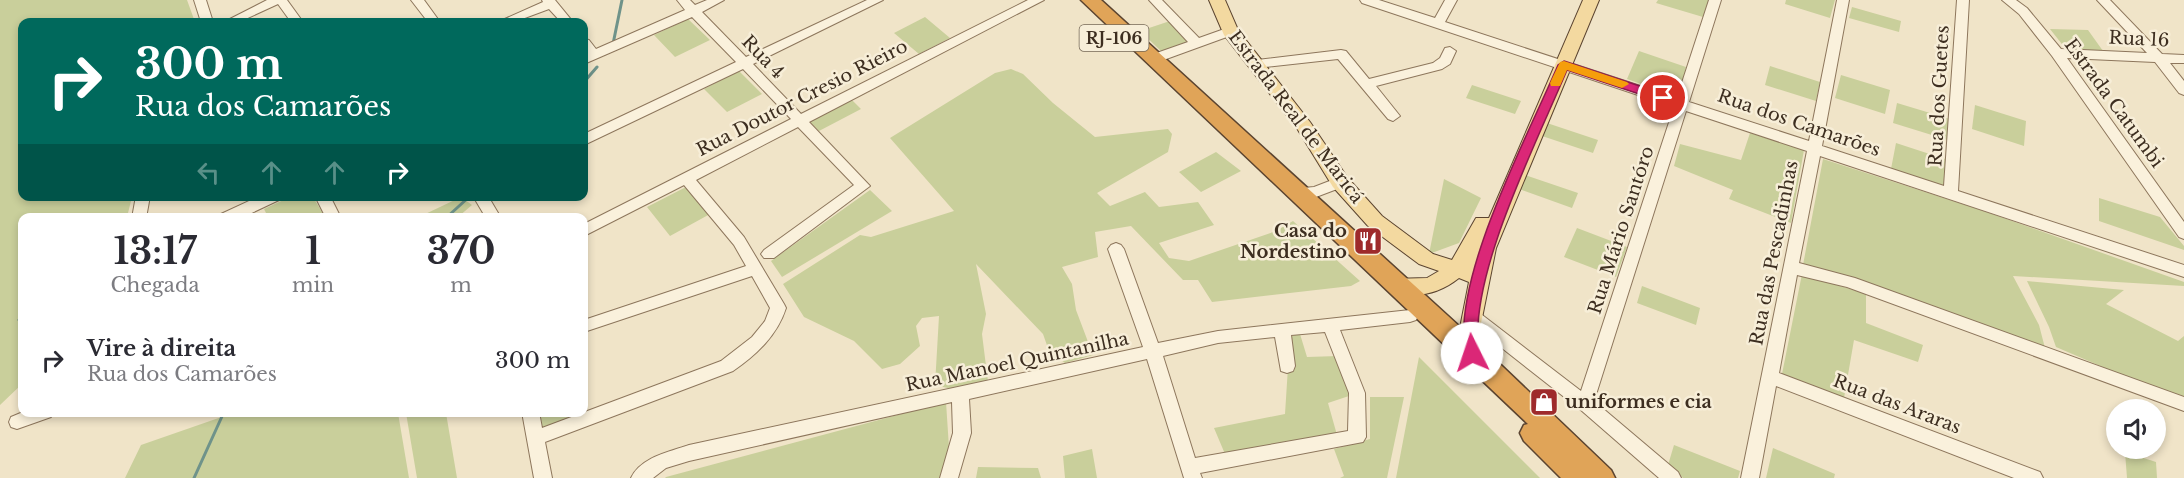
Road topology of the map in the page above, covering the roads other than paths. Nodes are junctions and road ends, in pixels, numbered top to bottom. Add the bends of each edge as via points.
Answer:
1 (200, 0) edge
2 (279, 0) edge
3 (417, 0) edge
4 (682, 0) edge
5 (718, 0) edge
6 (876, 0) edge
7 (1038, 0) edge
8 (1075, 0) edge
9 (1090, 0) edge
10 (1155, 0) edge
11 (1216, 0) edge
12 (1366, 0) edge
13 (1450, 0) edge
14 (1578, 0) edge
15 (1591, 0) edge
16 (1715, 0) edge
17 (1843, 0) edge
18 (1963, 0) edge
19 (2008, 0) edge
20 (2103, 0) edge
21 (549, 2) edge
22 (693, 11) junction
23 (206, 18) edge
24 (239, 18) edge
25 (294, 18) edge
26 (431, 18) edge
27 (513, 18) edge
28 (563, 18) edge
29 (1438, 24) junction
30 (1230, 31) junction
31 (1197, 43) junction
32 (1450, 51) dead end
33 (2057, 53) junction
34 (589, 58) edge
35 (1153, 59) junction
36 (2160, 59) junction
37 (2184, 59) edge
38 (744, 63) junction
39 (1558, 63) junction
40 (1257, 64) junction
41 (1368, 84) junction
42 (2184, 90) edge
43 (1682, 104) junction
44 (1394, 116) dead end
45 (799, 120) junction
46 (588, 138) edge
47 (1814, 148) junction
48 (687, 179) junction
49 (1340, 182) junction
50 (1951, 195) junction
51 (1307, 196) junction
52 (263, 201) edge
53 (237, 213) edge
54 (588, 228) edge
55 (1488, 228) junction
56 (2184, 233) edge
57 (1116, 249) dead end
58 (769, 254) dead end
59 (1791, 268) junction
60 (756, 269) junction
61 (1456, 270) junction
62 (2184, 272) edge
63 (1478, 277) junction
64 (1398, 285) junction
65 (1471, 315) junction
66 (1410, 316) junction
67 (588, 325) edge
68 (1330, 325) junction
69 (1282, 329) junction
70 (1153, 351) junction
71 (1472, 353) junction
72 (1287, 366) dead end
73 (1770, 376) junction
74 (960, 394) junction
75 (1585, 404) junction
76 (2184, 404) edge
77 (31, 417) edge
78 (531, 417) edge
79 (17, 422) dead end
80 (536, 438) junction
81 (1191, 472) edge
82 (2010, 473) edge
83 (543, 478) edge
84 (640, 478) edge
85 (949, 478) edge
86 (1579, 478) edge
87 (1602, 478) edge
88 (1672, 478) edge
89 (1750, 478) edge
90 (2034, 478) edge

1 - 23 street
2 - 24 street
2 - 25 street
3 - 26 street
4 - 22 street, Rua 4
5 - 22 street
6 - 38 street
7 - 45 street, Rua Doutor Cresio Rieiro
8 - 66 highway, RJ-106
9 - 35 highway, RJ-106
10 - 31 street
11 - 30 main road, Estrada Real de Maricá
12 - 29 street, Rua dos Camarões
13 - 29 street
14 - 39 main road
15 - 39 main road
16 - 43 street, Rua Mário Santóro
17 - 47 street, Rua das Pescadinhas
18 - 50 street, Rua dos Guetes
19 - 33 street, Estrada Catumbi via 2023,10
20 - 36 street
21 - 27 street
21 - 28 street
22 - 34 street
22 - 38 street, Rua 4
29 - 39 street, Rua dos Camarões
30 - 31 street
30 - 40 main road, Estrada Real de Maricá
31 - 35 street
32 - 41 street via 1445,62 1437,66
33 - 36 street, Rua 16
33 - 56 street, Estrada Catumbi
35 - 51 highway, RJ-106
36 - 37 street, Rua 16
36 - 42 street
38 - 45 street, Rua 4
38 - 46 street
39 - 43 street, Rua dos Camarões
39 - 55 main road
40 - 41 street via 1337,53 1344,55
40 - 49 main road, Estrada Real de Maricá
41 - 44 street
43 - 47 street, Rua dos Camarões
43 - 75 street, Rua Mário Santóro
45 - 48 street, Rua Doutor Cresio Rieiro
45 - 58 street, Rua 4 via 863,186
47 - 50 street, Rua dos Camarões
47 - 59 street, Rua das Pescadinhas
48 - 54 street, Rua Doutor Cresio Rieiro
48 - 60 street via 724,219
49 - 51 street
49 - 61 main road, Estrada Real de Maricá via 1405,245 1426,259
50 - 62 street, Rua dos Camarões
51 - 64 highway, RJ-106
52 - 53 street
55 - 61 main road
55 - 63 main road
57 - 70 street
59 - 73 street, Rua das Pescadinhas
59 - 76 street via 1850,282
60 - 67 street
60 - 80 street via 778,308 777,313 770,326 737,359
61 - 63 main road, Estrada Real de Maricá
61 - 64 main road via 1430,287
63 - 65 main road
64 - 71 highway, RJ-106
65 - 71 main road
65 - 75 street
66 - 68 street, Rua Manoel Quintanilha
66 - 86 highway, RJ-106
68 - 69 street, Rua Manoel Quintanilha
68 - 81 street via 1357,393 1358,437
69 - 70 street, Rua Manoel Quintanilha
69 - 72 street
70 - 74 street, Rua Manoel Quintanilha
70 - 81 street
71 - 87 highway, RJ-106
73 - 82 street, Rua das Araras
73 - 89 street, Rua das Pescadinhas
74 - 84 street, Rua Manoel Quintanilha via 689,453 660,462
74 - 85 street via 962,433
75 - 88 street
77 - 79 street
78 - 80 street
80 - 83 street
82 - 90 street, Rua das Araras

